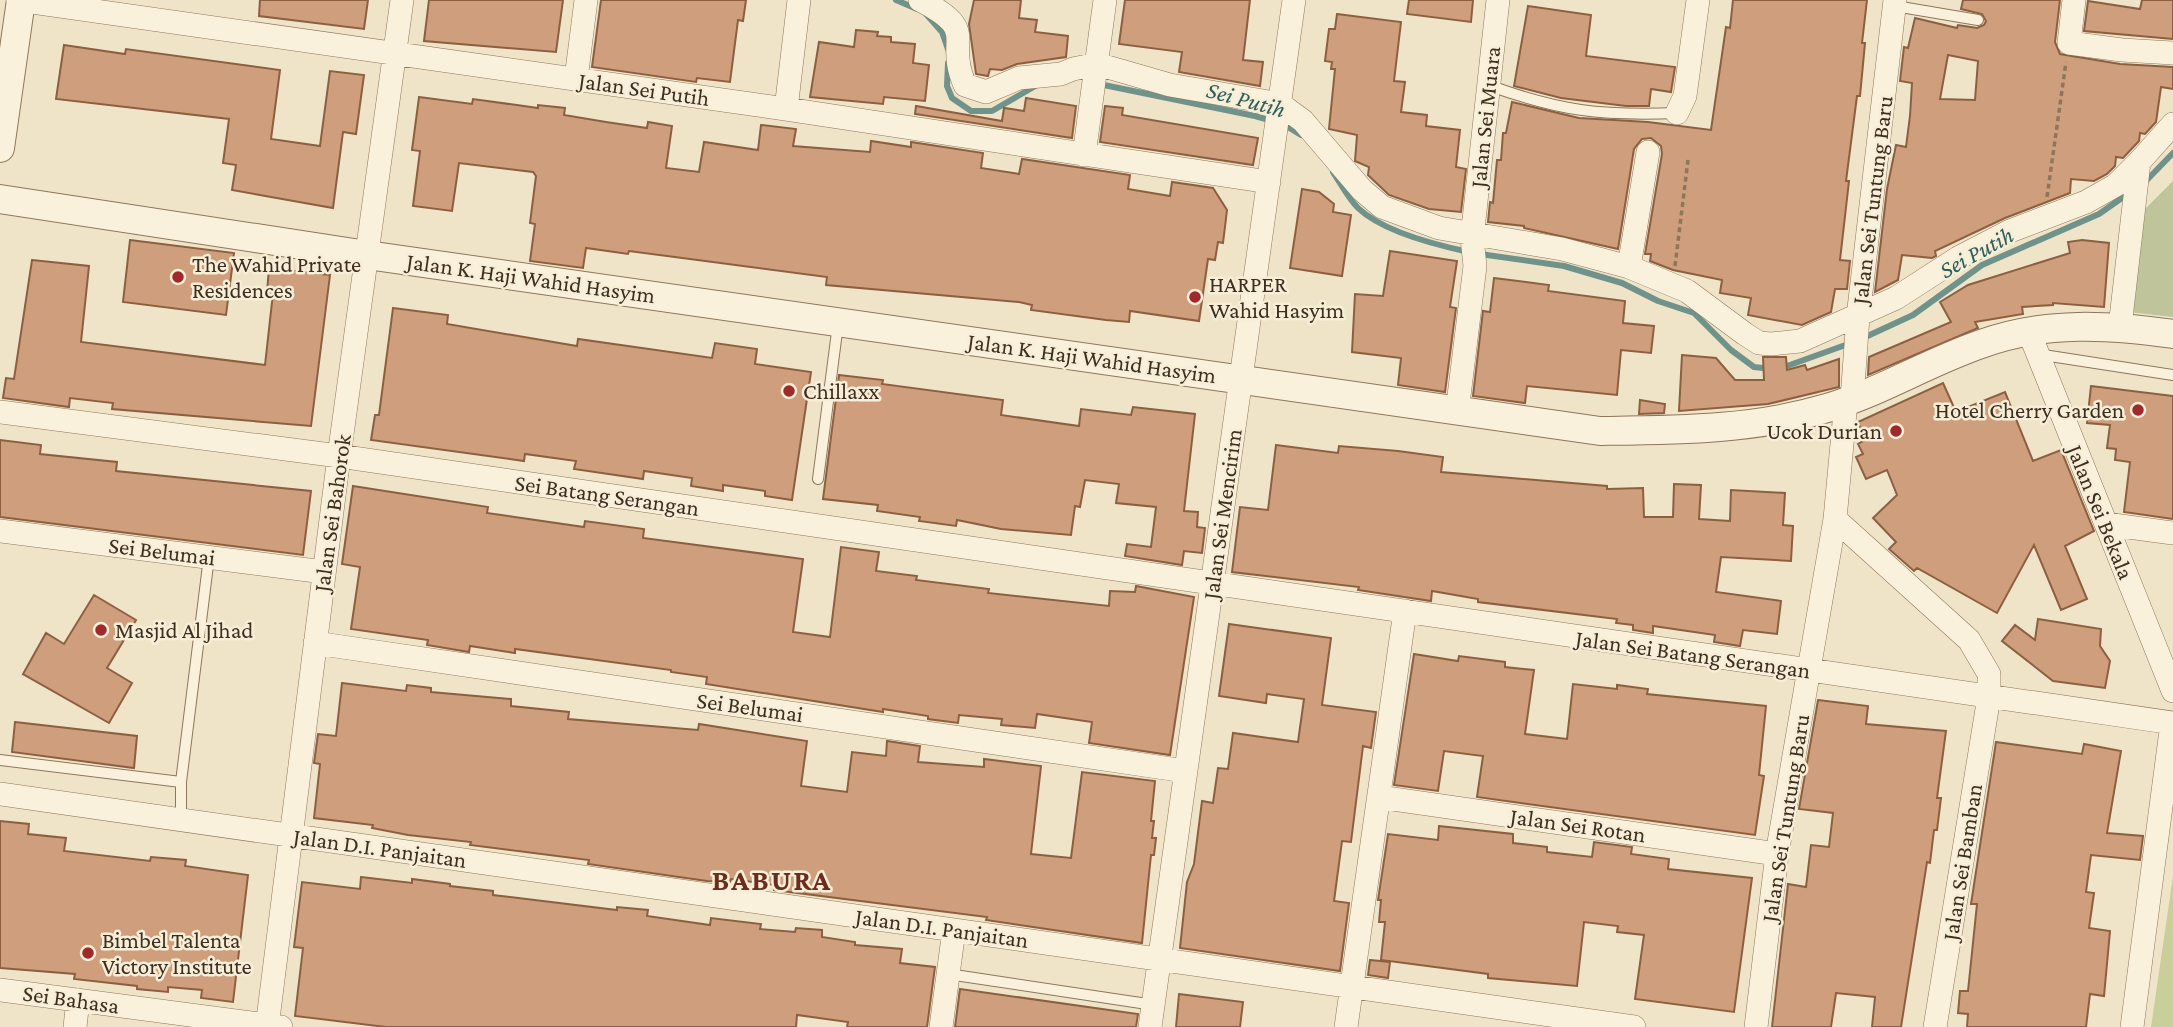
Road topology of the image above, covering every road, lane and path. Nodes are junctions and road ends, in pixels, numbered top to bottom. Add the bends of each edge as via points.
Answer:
1 (20, 0) edge
2 (402, 0) edge
3 (586, 0) edge
4 (799, 0) edge
5 (920, 0) edge
6 (1105, 0) edge
7 (1294, 0) edge
8 (1497, 0) edge
9 (1699, 0) edge
10 (2074, 0) edge
11 (1895, 3) edge
12 (1978, 20) dead end
13 (2068, 43) junction
14 (395, 52) junction
15 (2173, 53) edge
16 (1095, 78) junction
17 (576, 79) junction
18 (1488, 85) junction
19 (1279, 106) junction
20 (786, 109) junction
21 (1677, 113) joint
22 (2173, 124) edge
23 (0, 148) edge
24 (1648, 152) dead end
25 (1084, 155) junction
26 (1688, 160) dead end
27 (2138, 168) junction
28 (1269, 182) junction
29 (0, 198) edge
30 (2044, 218) junction
31 (1472, 236) junction
32 (367, 255) junction
33 (1629, 267) junction
34 (1673, 286) junction
35 (839, 321) junction
36 (2120, 327) junction
37 (1856, 334) junction
38 (2173, 334) edge
39 (2033, 343) junction
40 (2173, 376) edge
41 (1241, 379) junction
42 (1849, 400) junction
43 (0, 412) edge
44 (1457, 412) junction
45 (339, 456) junction
46 (818, 479) dead end
47 (1835, 519) junction
48 (2106, 524) junction
49 (0, 531) edge
50 (2173, 533) edge
51 (209, 557) junction
52 (324, 572) junction
53 (1213, 583) junction
54 (1405, 611) junction
55 (315, 643) junction
56 (1808, 671) junction
57 (2173, 691) edge
58 (1989, 697) junction
59 (2173, 723) edge
60 (0, 760) edge
61 (1185, 771) junction
62 (181, 782) junction
63 (0, 794) edge
64 (1379, 797) junction
65 (181, 820) junction
66 (291, 835) junction
67 (1777, 854) junction
68 (954, 930) junction
69 (1160, 960) junction
70 (948, 974) junction
71 (1351, 987) junction
72 (0, 990) edge
73 (78, 1000) junction
74 (1152, 1016) edge
75 (272, 1026) edge
76 (75, 1027) edge
77 (941, 1027) edge
78 (1346, 1027) edge
79 (1634, 1027) edge
80 (1756, 1027) edge
81 (1936, 1027) edge
82 (2132, 1027) edge

1 - 14 street, Jalan Sei Putih
1 - 23 street
2 - 14 street, Jalan Sei Bahorok
3 - 17 street
4 - 20 street
5 - 16 street via 955,24 965,85 986,92 1019,78 1061,74
6 - 16 street
7 - 19 street, Jalan Sei Mencirim
8 - 18 street, Jalan Sei Muara
9 - 21 street via 1685,96
10 - 13 street
11 - 12 lane
11 - 37 street, Jalan Sei Tuntung Baru
13 - 15 street
13 - 30 path
14 - 17 street, Jalan Sei Putih
14 - 32 street, Jalan Sei Bahorok
16 - 19 street via 1170,85
16 - 25 street
17 - 20 street, Jalan Sei Putih
18 - 21 lane via 1551,107 1604,114
18 - 31 street, Jalan Sei Muara
19 - 28 street, Jalan Sei Mencirim
19 - 31 street via 1303,121 1382,207
20 - 25 street, Jalan Sei Putih
22 - 27 street
24 - 33 street
25 - 28 street, Jalan Sei Putih
26 - 34 path
27 - 30 street via 2086,202
27 - 36 street
28 - 41 street, Jalan Sei Mencirim
29 - 32 street, Jalan K. Haji Wahid Hasyim
30 - 37 street via 1958,258 1896,298
31 - 33 street via 1562,249
31 - 44 street, Jalan Sei Muara via 1475,265
32 - 35 street, Jalan K. Haji Wahid Hasyim
32 - 45 street, Jalan Sei Bahorok
33 - 34 street
34 - 37 street via 1702,300 1720,318 1759,343
35 - 41 street, Jalan K. Haji Wahid Hasyim
35 - 46 lane
36 - 38 street, Jalan K. Haji Wahid Hasyim
36 - 39 street, Jalan K. Haji Wahid Hasyim via 2069,327
37 - 42 street, Jalan Sei Tuntung Baru
39 - 40 lane
39 - 42 street, Jalan K. Haji Wahid Hasyim via 1985,342
39 - 48 street, Jalan Sei Bekala
41 - 44 street, Jalan K. Haji Wahid Hasyim
41 - 53 street, Jalan Sei Mencirim
42 - 44 street, Jalan K. Haji Wahid Hasyim via 1731,428 1600,431
42 - 47 street, Jalan Sei Tuntung Baru
43 - 45 street, Sei Batang Serangan
45 - 52 street, Jalan Sei Bahorok
45 - 53 street, Sei Batang Serangan
47 - 56 street, Jalan Sei Tuntung Baru
47 - 58 street, Jalan Sei Bamban via 1969,640 1985,662
48 - 50 street
48 - 57 street, Jalan Sei Bekala
49 - 51 street, Sei Belumai
51 - 52 street, Sei Belumai
51 - 62 lane
52 - 55 street, Jalan Sei Bahorok
53 - 54 street, Jalan Sei Batang Serangan
53 - 61 street, Jalan Sei Mencirim
54 - 56 street, Jalan Sei Batang Serangan
54 - 64 street
55 - 61 street, Sei Belumai
55 - 66 street, Jalan Sei Bahorok
56 - 58 street, Jalan Sei Batang Serangan
56 - 67 street, Jalan Sei Tuntung Baru
58 - 59 street, Jalan Sei Batang Serangan
58 - 81 street, Jalan Sei Bamban
59 - 82 street
60 - 62 lane
61 - 69 street, Jalan Sei Mencirim
62 - 65 lane
63 - 65 street, Jalan D.I. Panjaitan
64 - 67 street, Jalan Sei Rotan
64 - 71 street
65 - 66 street, Jalan D.I. Panjaitan
66 - 68 street, Jalan D.I. Panjaitan
66 - 75 street, Jalan Sei Bahorok
67 - 80 street, Jalan Sei Tuntung Baru
68 - 69 street, Jalan D.I. Panjaitan
68 - 70 street
69 - 71 street, Jalan D.I. Panjaitan
69 - 74 street, Jalan Sei Mencirim
70 - 74 lane
70 - 77 street
71 - 78 street
71 - 79 street, Jalan D.I. Panjaitan
72 - 73 street, Sei Bahasa
73 - 75 street, Sei Bahasa
73 - 76 street

